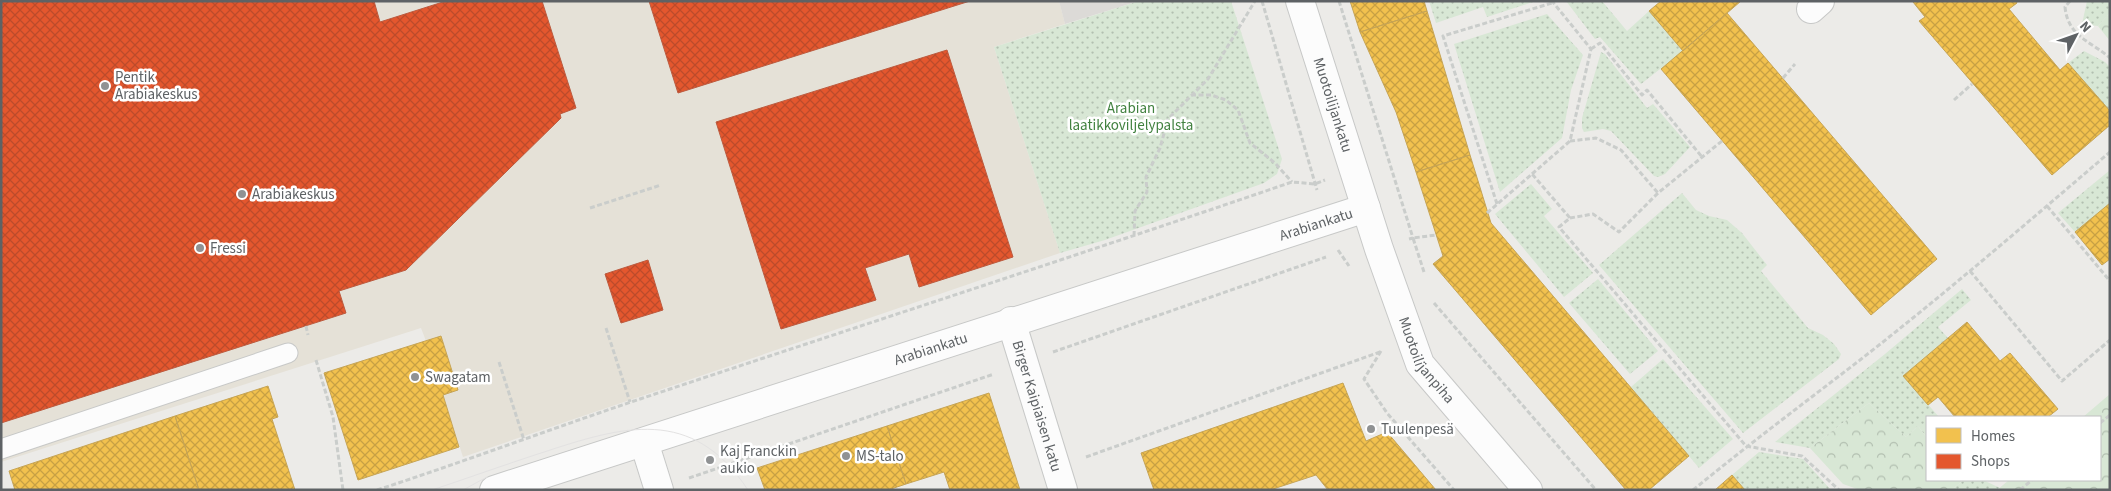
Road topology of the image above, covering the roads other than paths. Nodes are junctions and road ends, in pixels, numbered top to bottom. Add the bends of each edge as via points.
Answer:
1 (1300, 1) edge
2 (1366, 208) junction
3 (1011, 321) junction
4 (288, 353) dead end
5 (644, 442) junction
6 (1, 449) edge
7 (1059, 479) edge
8 (658, 489) edge
9 (494, 490) edge
10 (1528, 490) edge

1 - 2 street, Muotoilijankatu
2 - 3 street, Arabiankatu
2 - 10 street, Muotoilijanpiha via 1420,364
3 - 5 street, Arabiankatu
3 - 7 street, Birger Kaipiaisen katu
4 - 6 lane
5 - 8 street
5 - 9 street, Arabiankatu

